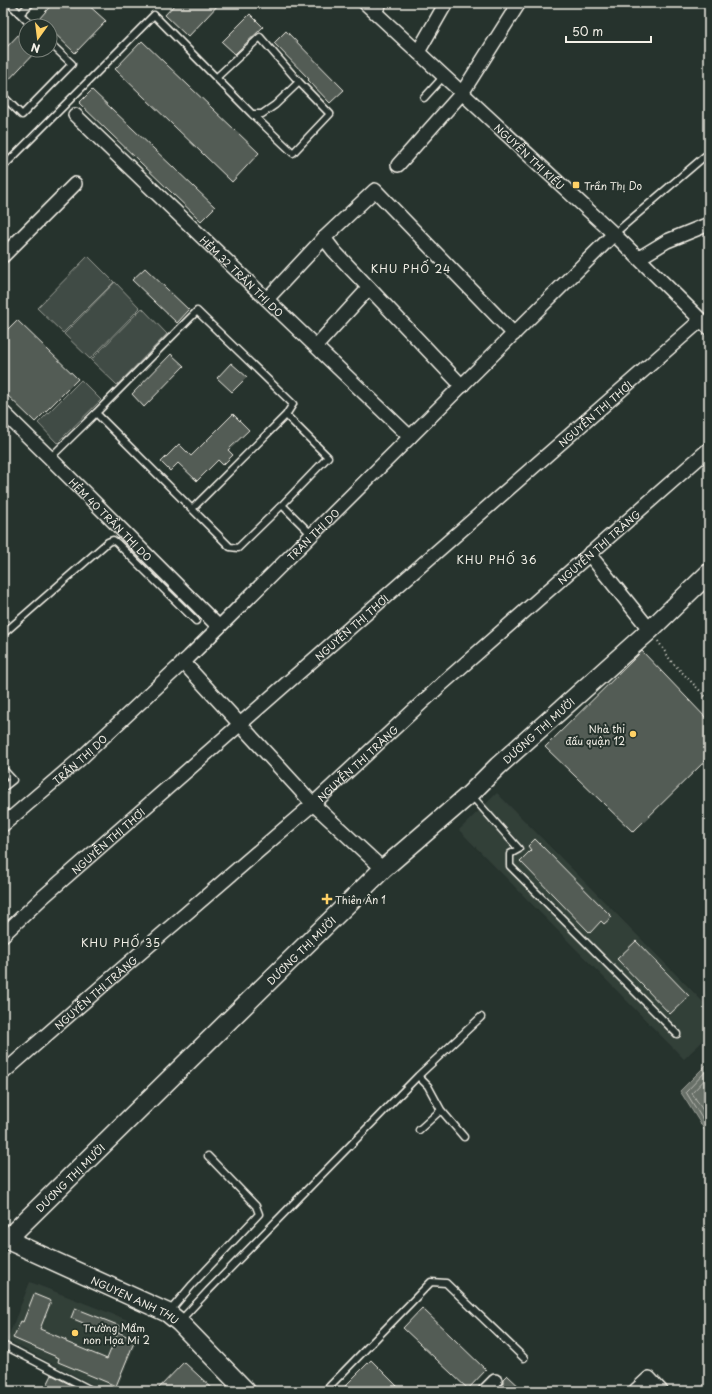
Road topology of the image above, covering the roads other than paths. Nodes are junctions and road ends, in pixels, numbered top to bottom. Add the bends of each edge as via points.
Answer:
1 (9, 3) edge
2 (31, 3) edge
3 (364, 3) edge
4 (384, 3) edge
5 (446, 3) edge
6 (519, 3) edge
7 (20, 14) junction
8 (377, 15) junction
9 (24, 18) edge
10 (58, 51) edge
11 (418, 52) junction
12 (444, 76) junction
13 (216, 78) junction
14 (299, 82) junction
15 (462, 93) junction
16 (3, 96) edge
17 (424, 98) dead end
18 (252, 114) junction
19 (75, 115) dead end
20 (705, 156) dead end
21 (398, 165) dead end
22 (3, 167) edge
23 (75, 184) dead end
24 (709, 224) edge
25 (614, 234) junction
26 (324, 238) junction
27 (3, 256) edge
28 (639, 258) junction
29 (369, 288) junction
30 (266, 299) junction
31 (705, 324) edge
32 (514, 334) junction
33 (316, 346) junction
34 (462, 386) junction
35 (3, 412) edge
36 (96, 413) junction
37 (286, 415) junction
38 (410, 437) junction
39 (709, 448) edge
40 (50, 458) junction
41 (282, 505) junction
42 (192, 509) junction
43 (312, 535) junction
44 (589, 554) junction
45 (709, 573) edge
46 (196, 621) dead end
47 (219, 627) junction
48 (650, 630) junction
49 (3, 634) edge
50 (183, 662) junction
51 (239, 725) junction
52 (3, 769) edge
53 (3, 788) edge
54 (470, 794) junction
55 (313, 804) junction
56 (6, 818) edge
57 (383, 869) junction
58 (3, 935) edge
59 (482, 1017) dead end
60 (676, 1034) dead end
61 (3, 1073) edge
62 (418, 1076) junction
63 (440, 1110) junction
64 (419, 1130) dead end
65 (464, 1137) dead end
66 (208, 1156) dead end
67 (5, 1238) edge
68 (173, 1318) junction
69 (3, 1345) edge
70 (524, 1358) dead end
71 (495, 1381) dead end
72 (93, 1391) edge
73 (246, 1391) edge
74 (325, 1391) edge
75 (485, 1391) edge
76 (635, 1391) edge
77 (661, 1391) edge

1 - 7 lane
2 - 7 lane
3 - 8 street, NGUYỄN THỊ KIỂU
4 - 8 lane
5 - 11 street
6 - 15 street
7 - 9 lane
8 - 11 street, NGUYỄN THỊ KIỂU
10 - 16 lane via 72,64 22,115
11 - 12 street, NGUYỄN THỊ KIỂU
12 - 15 street, NGUYỄN THỊ KIỂU
12 - 17 lane
13 - 14 lane via 260,37
13 - 18 lane
13 - 22 lane via 154,15
14 - 18 lane via 262,114
14 - 18 lane via 330,114 293,153
15 - 21 street
15 - 25 street, NGUYỄN THỊ KIỂU
19 - 30 street, HẺM 32 TRẦN THỊ DO
20 - 25 lane
23 - 27 street
24 - 28 street via 667,241
25 - 28 street, NGUYỄN THỊ KIỂU
25 - 32 street, TRẦN THỊ DO
26 - 29 street
26 - 30 street
26 - 32 street via 375,190
28 - 31 street, NGUYỄN THỊ KIỂU
29 - 33 street
29 - 34 street
30 - 33 street, HẺM 32 TRẦN THỊ DO
31 - 51 street, NGUYỄN THỊ THƠI
32 - 34 street, TRẦN THỊ DO
33 - 38 street, HẺM 32 TRẦN THỊ DO
34 - 38 street, TRẦN THỊ DO
35 - 40 street, HẺM 40 TRẦN THỊ DO
36 - 37 lane via 197,311 293,404
36 - 40 lane
36 - 42 lane
37 - 41 lane via 328,456
37 - 42 lane
38 - 43 street, TRẦN THỊ DO
39 - 44 street, NGUYỄN THỊ TRÀNG
40 - 47 street, HẺM 40 TRẦN THỊ DO
41 - 42 lane via 238,548 230,547
41 - 43 lane
43 - 47 street, TRẦN THỊ DO
44 - 48 street
44 - 55 street, NGUYỄN THỊ TRÀNG via 442,684
45 - 48 street, DƯƠNG THỊ MƯỜI
46 - 49 lane via 113,540
47 - 50 street, TRẦN THỊ DO
48 - 54 street, DƯƠNG THỊ MƯỜI
50 - 51 street
50 - 56 street, TRẦN THỊ DO via 80,759
51 - 55 street
51 - 58 street, NGUYỄN THỊ THƠI via 42,897
52 - 53 lane via 13,780
54 - 57 street, DƯƠNG THỊ MƯỜI
54 - 60 lane via 519,849 510,854 510,866
55 - 57 street
55 - 61 street, NGUYỄN THỊ TRÀNG via 114,974
57 - 67 street, DƯƠNG THỊ MƯỜI
59 - 62 lane
62 - 63 lane via 428,1086
62 - 68 lane via 208,1291
63 - 64 lane
63 - 65 lane
66 - 68 lane via 256,1206 259,1214 192,1285
67 - 68 street, NGUYEN ANH THU
68 - 73 street, NGUYEN ANH THU
69 - 72 lane
70 - 74 lane via 446,1283 431,1282
71 - 75 street
76 - 77 street via 649,1378

